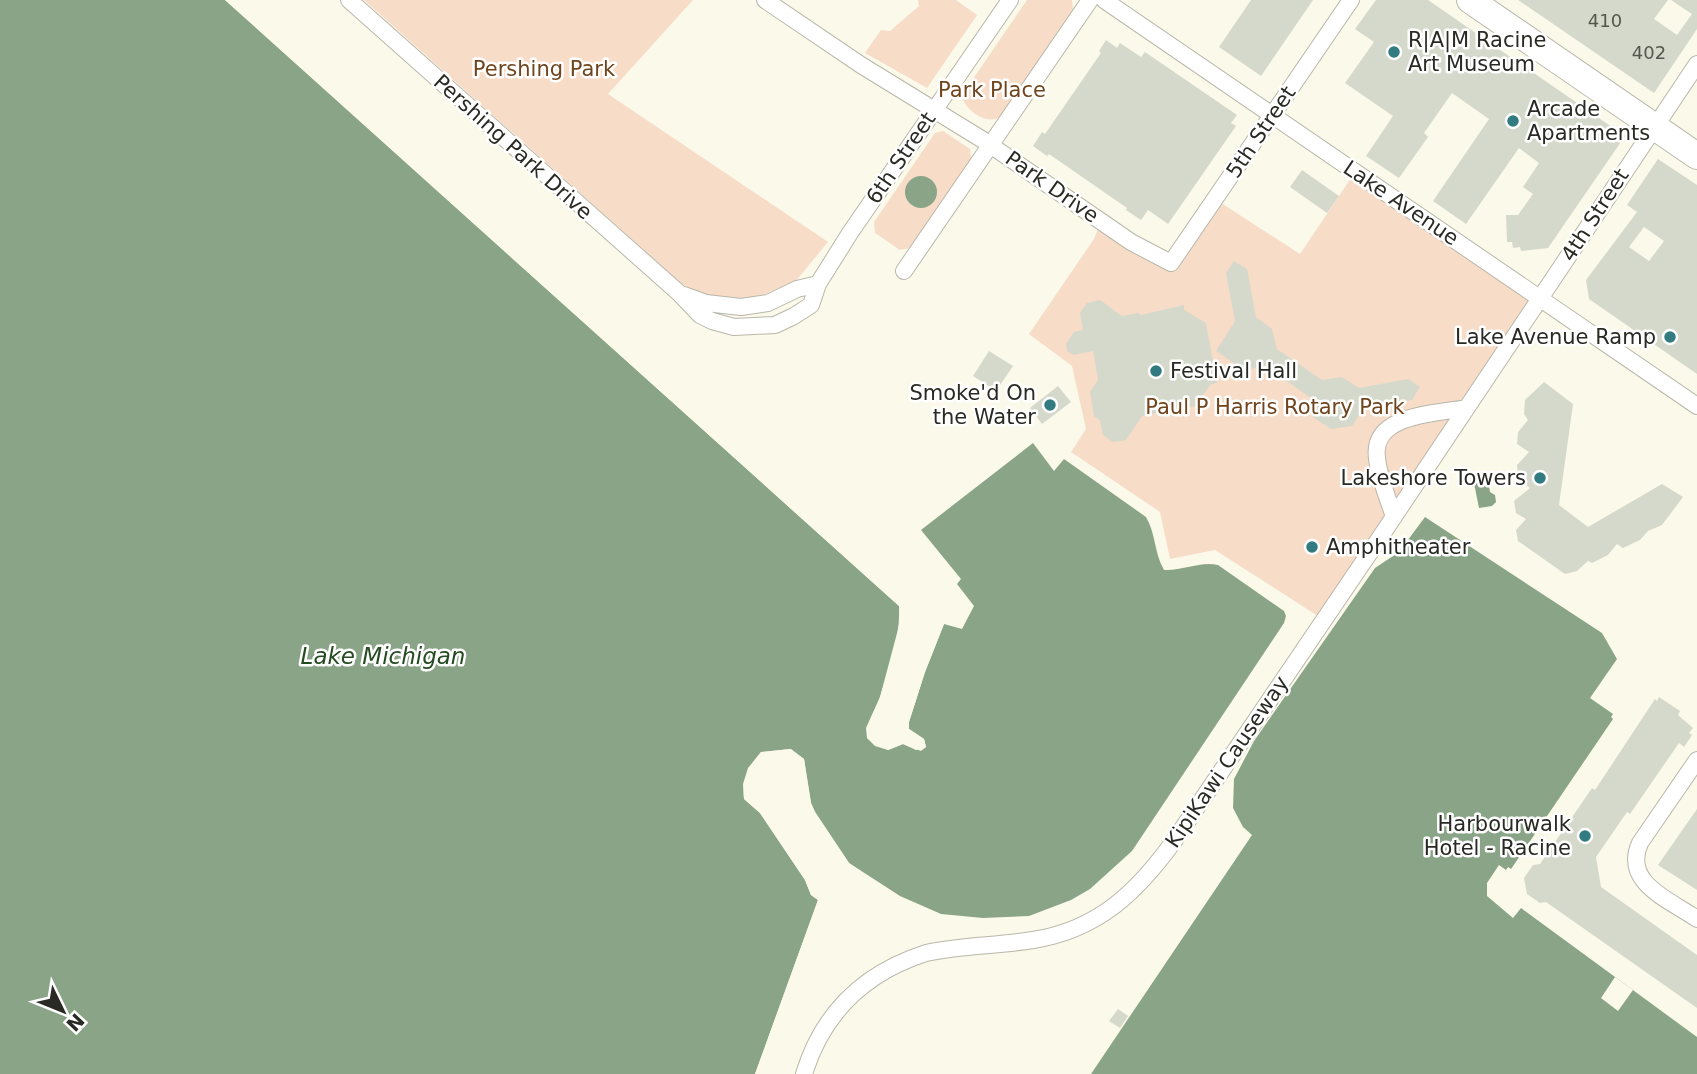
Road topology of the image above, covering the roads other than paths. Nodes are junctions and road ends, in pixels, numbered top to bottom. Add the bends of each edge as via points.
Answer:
1 (349, 0) edge
2 (765, 0) edge
3 (1010, 0) edge
4 (1090, 0) edge
5 (1104, 0) edge
6 (1351, 0) edge
7 (1470, 0) edge
8 (1697, 64) edge
9 (935, 109) junction
10 (1272, 115) junction
11 (1654, 126) junction
12 (991, 145) junction
13 (1697, 156) edge
14 (1171, 264) joint
15 (904, 271) dead end
16 (818, 284) junction
17 (679, 293) junction
18 (1540, 297) junction
19 (752, 328) joint
20 (1697, 406) edge
21 (1466, 408) junction
22 (1394, 517) junction
23 (1697, 760) edge
24 (1697, 919) edge
25 (804, 1074) edge

1 - 17 street, Pershing Park Drive
2 - 9 street, Park Drive
3 - 9 street, 6th Street
4 - 12 street
5 - 10 street, Lake Avenue
6 - 10 street, 5th Street
7 - 11 main road
8 - 11 street, 4th Street
9 - 12 street, Park Drive
9 - 16 street, 6th Street
10 - 14 street, 5th Street
10 - 18 street, Lake Avenue
11 - 13 main road
11 - 18 street, 4th Street
12 - 14 street, Park Drive via 1131,242
12 - 15 street
16 - 17 street, Pershing Park Drive via 749,307 725,307
16 - 19 street, 6th Street via 811,304 794,316
17 - 19 street, Pershing Park Drive via 712,321
18 - 20 street, Lake Avenue
18 - 21 street, KipiKawi Causeway
21 - 22 street, KipiKawi Causeway
21 - 22 street via 1405,420 1383,431 1376,445 1377,460
22 - 25 street, KipiKawi Causeway via 1174,841 1133,891 1109,911 1052,936 926,953 877,974 843,1003 817,1036
23 - 24 street via 1640,844 1635,864 1645,883

